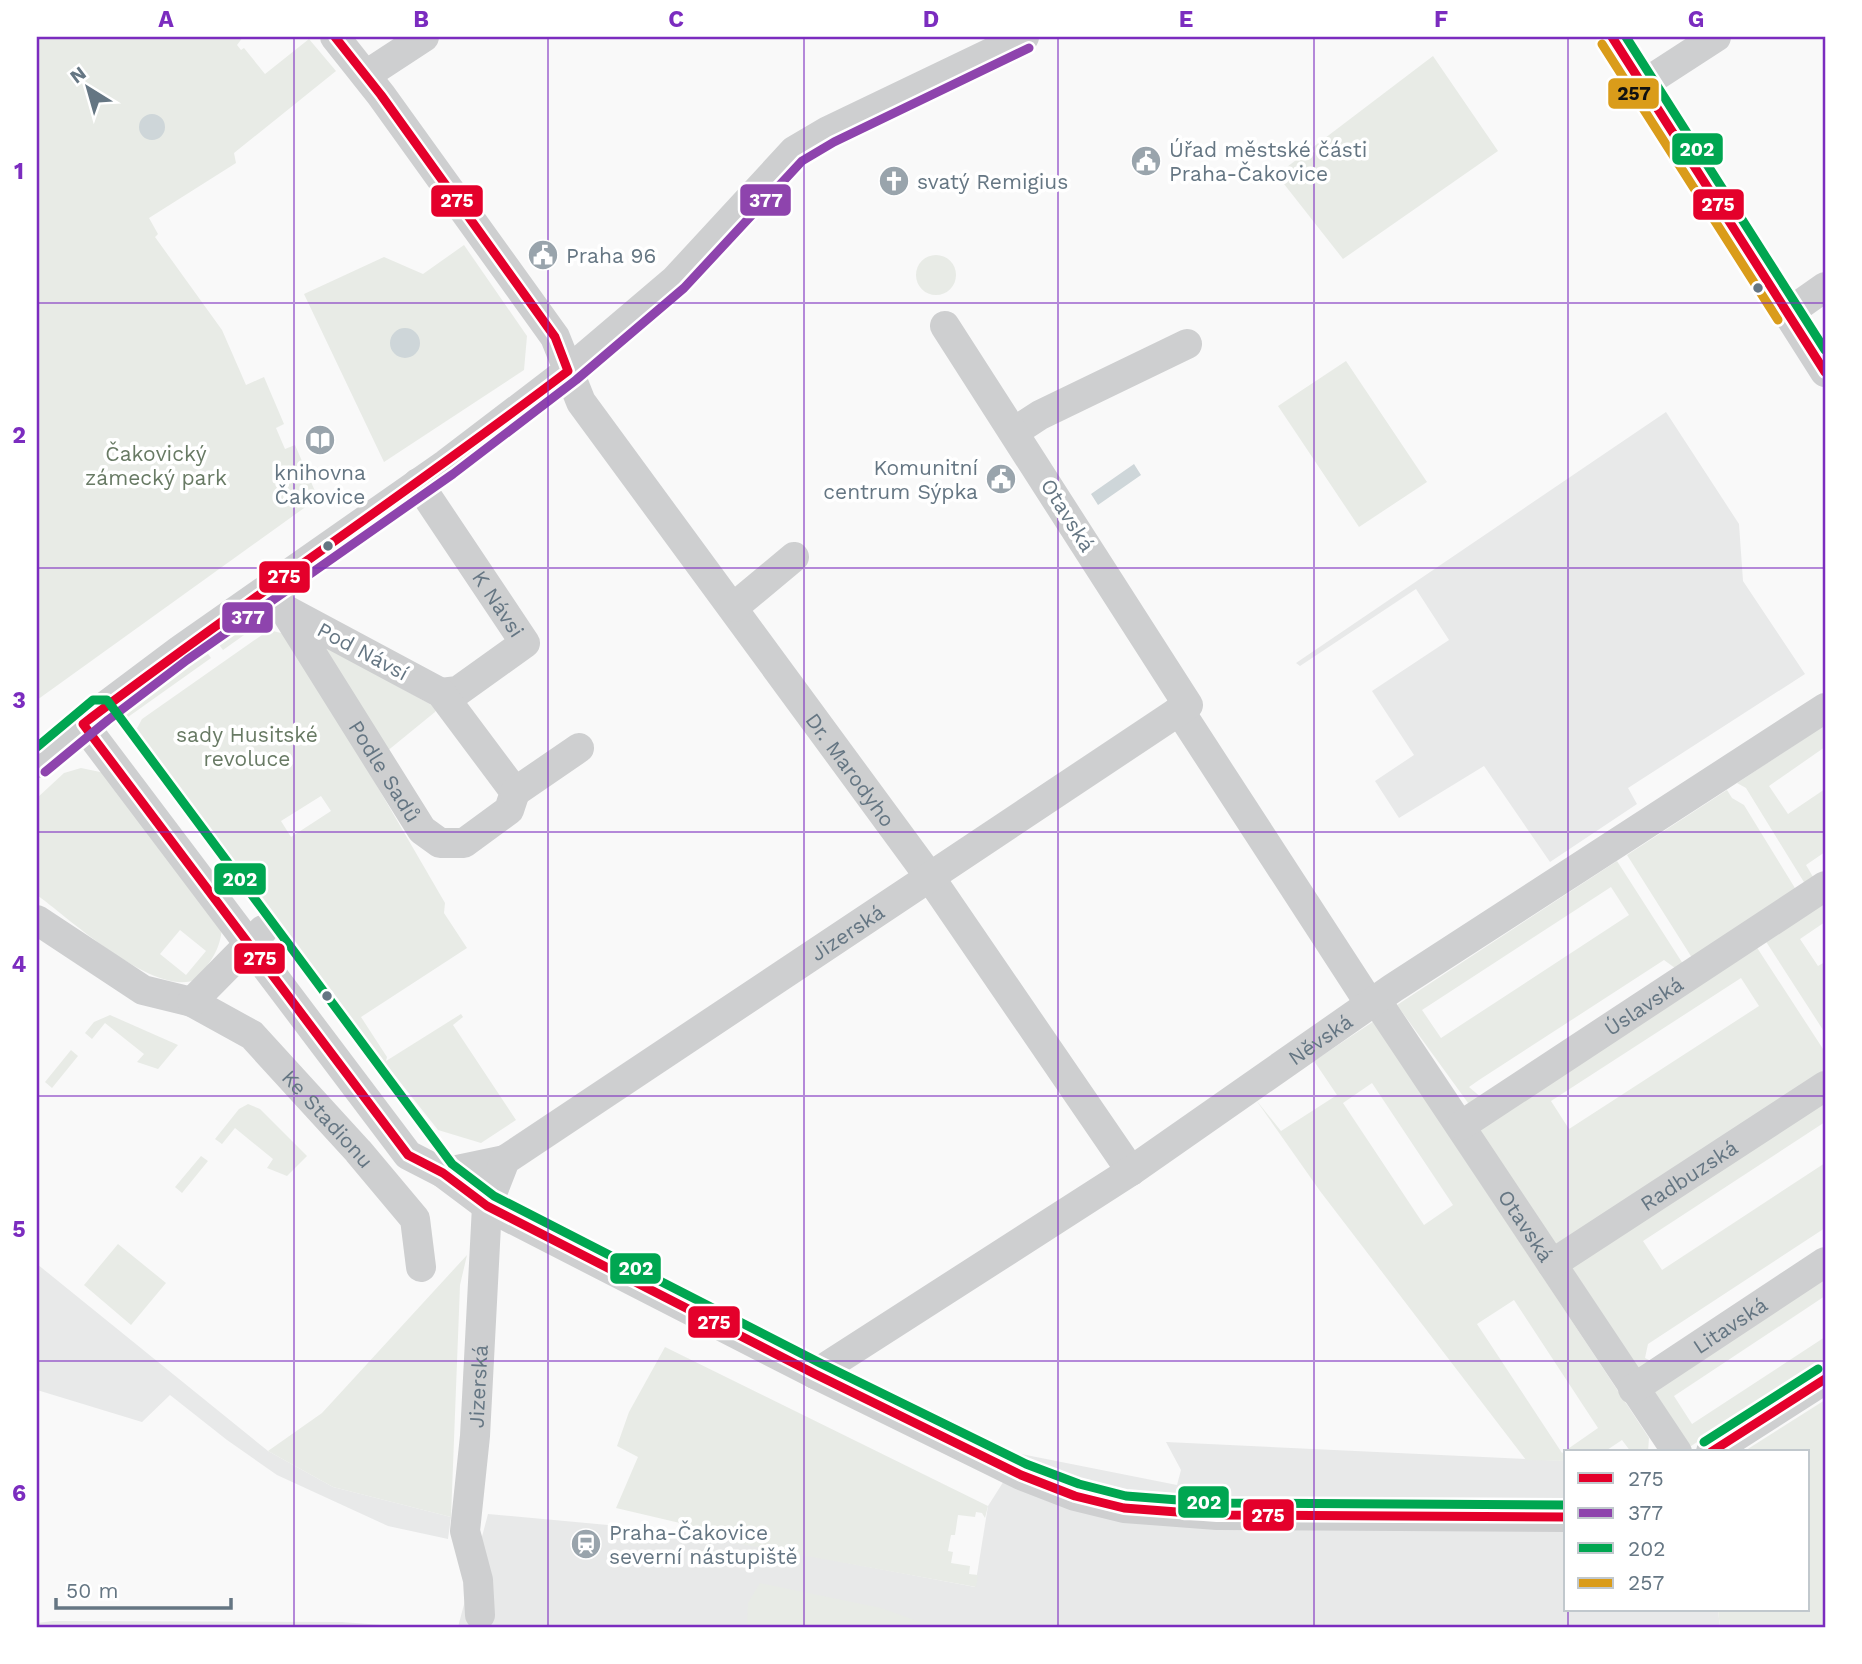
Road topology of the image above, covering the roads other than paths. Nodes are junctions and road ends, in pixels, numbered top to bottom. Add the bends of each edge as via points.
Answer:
1 (334, 37) edge
2 (424, 37) edge
3 (1024, 37) edge
4 (1612, 37) edge
5 (1716, 37) edge
6 (366, 75) junction
7 (1642, 85) junction
8 (1825, 287) edge
9 (1788, 313) junction
10 (945, 326) dead end
11 (1187, 344) dead end
12 (568, 371) junction
13 (1825, 372) edge
14 (1014, 432) junction
15 (418, 484) junction
16 (794, 556) dead end
17 (278, 598) junction
18 (734, 607) junction
19 (441, 693) junction
20 (1183, 708) junction
21 (1825, 708) edge
22 (92, 717) junction
23 (579, 747) dead end
24 (37, 763) edge
25 (515, 792) junction
26 (929, 876) junction
27 (1825, 886) edge
28 (37, 920) edge
29 (257, 935) junction
30 (191, 1002) junction
31 (1373, 1002) junction
32 (1825, 1086) edge
33 (1462, 1125) junction
34 (505, 1160) junction
35 (1131, 1171) junction
36 (443, 1173) junction
37 (487, 1206) junction
38 (1825, 1262) edge
39 (1552, 1264) junction
40 (421, 1267) dead end
41 (816, 1374) junction
42 (1825, 1379) edge
43 (1633, 1389) junction
44 (1676, 1450) edge
45 (1714, 1450) edge
46 (1564, 1517) edge
47 (480, 1615) dead end

1 - 6 street, Dr. Marodyho
2 - 6 street
3 - 12 street via 794,151 675,280
4 - 7 street
5 - 7 street
6 - 12 street, Dr. Marodyho via 555,337
7 - 9 street
8 - 9 street
9 - 13 street
10 - 14 street, Otavská
11 - 14 street
12 - 15 street
12 - 18 street, Dr. Marodyho via 581,402
14 - 20 street, Otavská
15 - 17 street
15 - 19 street, K Návsi via 525,643 458,691
16 - 18 street
17 - 19 street, Pod Návsí
17 - 22 street
17 - 25 street, Podle Sadů via 422,830 440,843 464,843 509,810
18 - 26 street, Dr. Marodyho
19 - 25 street
20 - 26 street, Jizerská
20 - 31 street, Otavská
21 - 31 street, Něvská
22 - 24 street
22 - 29 street, Ke Stadionu
23 - 25 street
26 - 34 street, Jizerská
26 - 35 street, Dr. Marodyho
27 - 33 street, Úslavská
28 - 30 street, Ke Stadionu via 143,990
29 - 30 street
29 - 36 street, Ke Stadionu via 408,1155
30 - 40 street, Ke Stadionu via 252,1035 358,1151 415,1219
31 - 33 street, Otavská
31 - 35 street, Něvská
32 - 39 street, Radbuzská
33 - 39 street, Otavská
34 - 36 street, Jizerská
34 - 37 street, Jizerská
35 - 41 street, Něvská
36 - 37 street, Ke Stadionu
37 - 41 street, Ke Stadionu
37 - 47 street, Jizerská via 475,1436 465,1531 478,1580
38 - 43 street, Litavská
39 - 43 street, Otavská
41 - 46 street, Ke Stadionu via 1021,1475 1075,1496 1124,1508 1217,1516
42 - 45 street
43 - 44 street, Otavská

